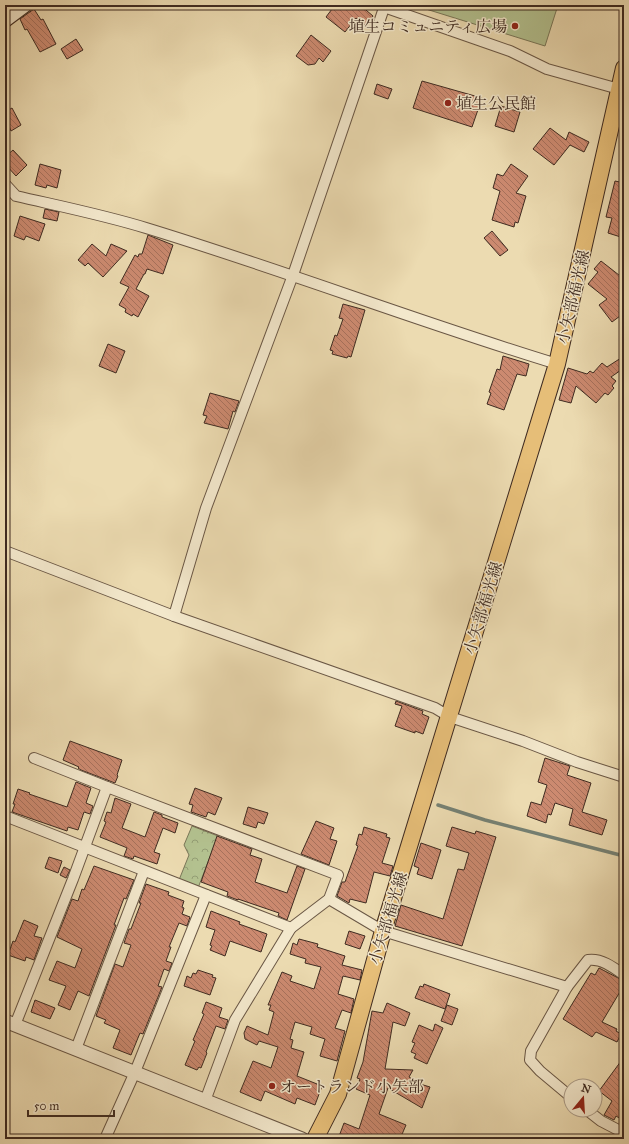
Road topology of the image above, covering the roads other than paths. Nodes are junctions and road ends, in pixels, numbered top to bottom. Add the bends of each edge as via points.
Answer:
1 (25, 5) edge
2 (385, 6) edge
3 (5, 20) edge
4 (624, 68) edge
5 (619, 89) junction
6 (5, 184) edge
7 (293, 276) junction
8 (558, 364) junction
9 (5, 551) edge
10 (174, 616) junction
11 (450, 716) junction
12 (34, 758) dead end
13 (624, 777) edge
14 (107, 787) junction
15 (5, 816) edge
16 (85, 848) junction
17 (144, 871) junction
18 (206, 895) junction
19 (329, 899) junction
20 (291, 928) junction
21 (383, 931) junction
22 (624, 975) edge
23 (567, 987) junction
24 (10, 1023) edge
25 (76, 1049) junction
26 (135, 1072) junction
27 (563, 1090) edge
28 (205, 1101) junction
29 (597, 1118) edge
30 (624, 1133) edge
31 (105, 1139) edge
32 (302, 1139) edge
33 (315, 1139) edge

1 - 3 main road
2 - 5 street via 510,51 548,69
2 - 7 street
4 - 5 main road, 小矢部福光線
5 - 8 main road, 小矢部福光線
6 - 7 street via 16,196 144,227
7 - 8 street
7 - 10 street via 206,508
8 - 11 main road, 小矢部福光線
9 - 10 street
10 - 11 street via 435,708
11 - 13 street
11 - 21 main road, 小矢部福光線
12 - 14 street
14 - 16 street
14 - 19 street via 338,875
15 - 16 street
16 - 17 street
16 - 24 street
17 - 18 street
17 - 25 street
18 - 20 street
18 - 26 street
19 - 20 street
19 - 21 street
20 - 28 street via 235,1020
21 - 23 street
21 - 33 main road, 小矢部福光線 via 338,1094
22 - 23 street via 596,959 588,960
23 - 27 street via 531,1051 530,1060
24 - 25 street
25 - 26 street
26 - 28 street
26 - 31 street
28 - 32 street
29 - 30 street

